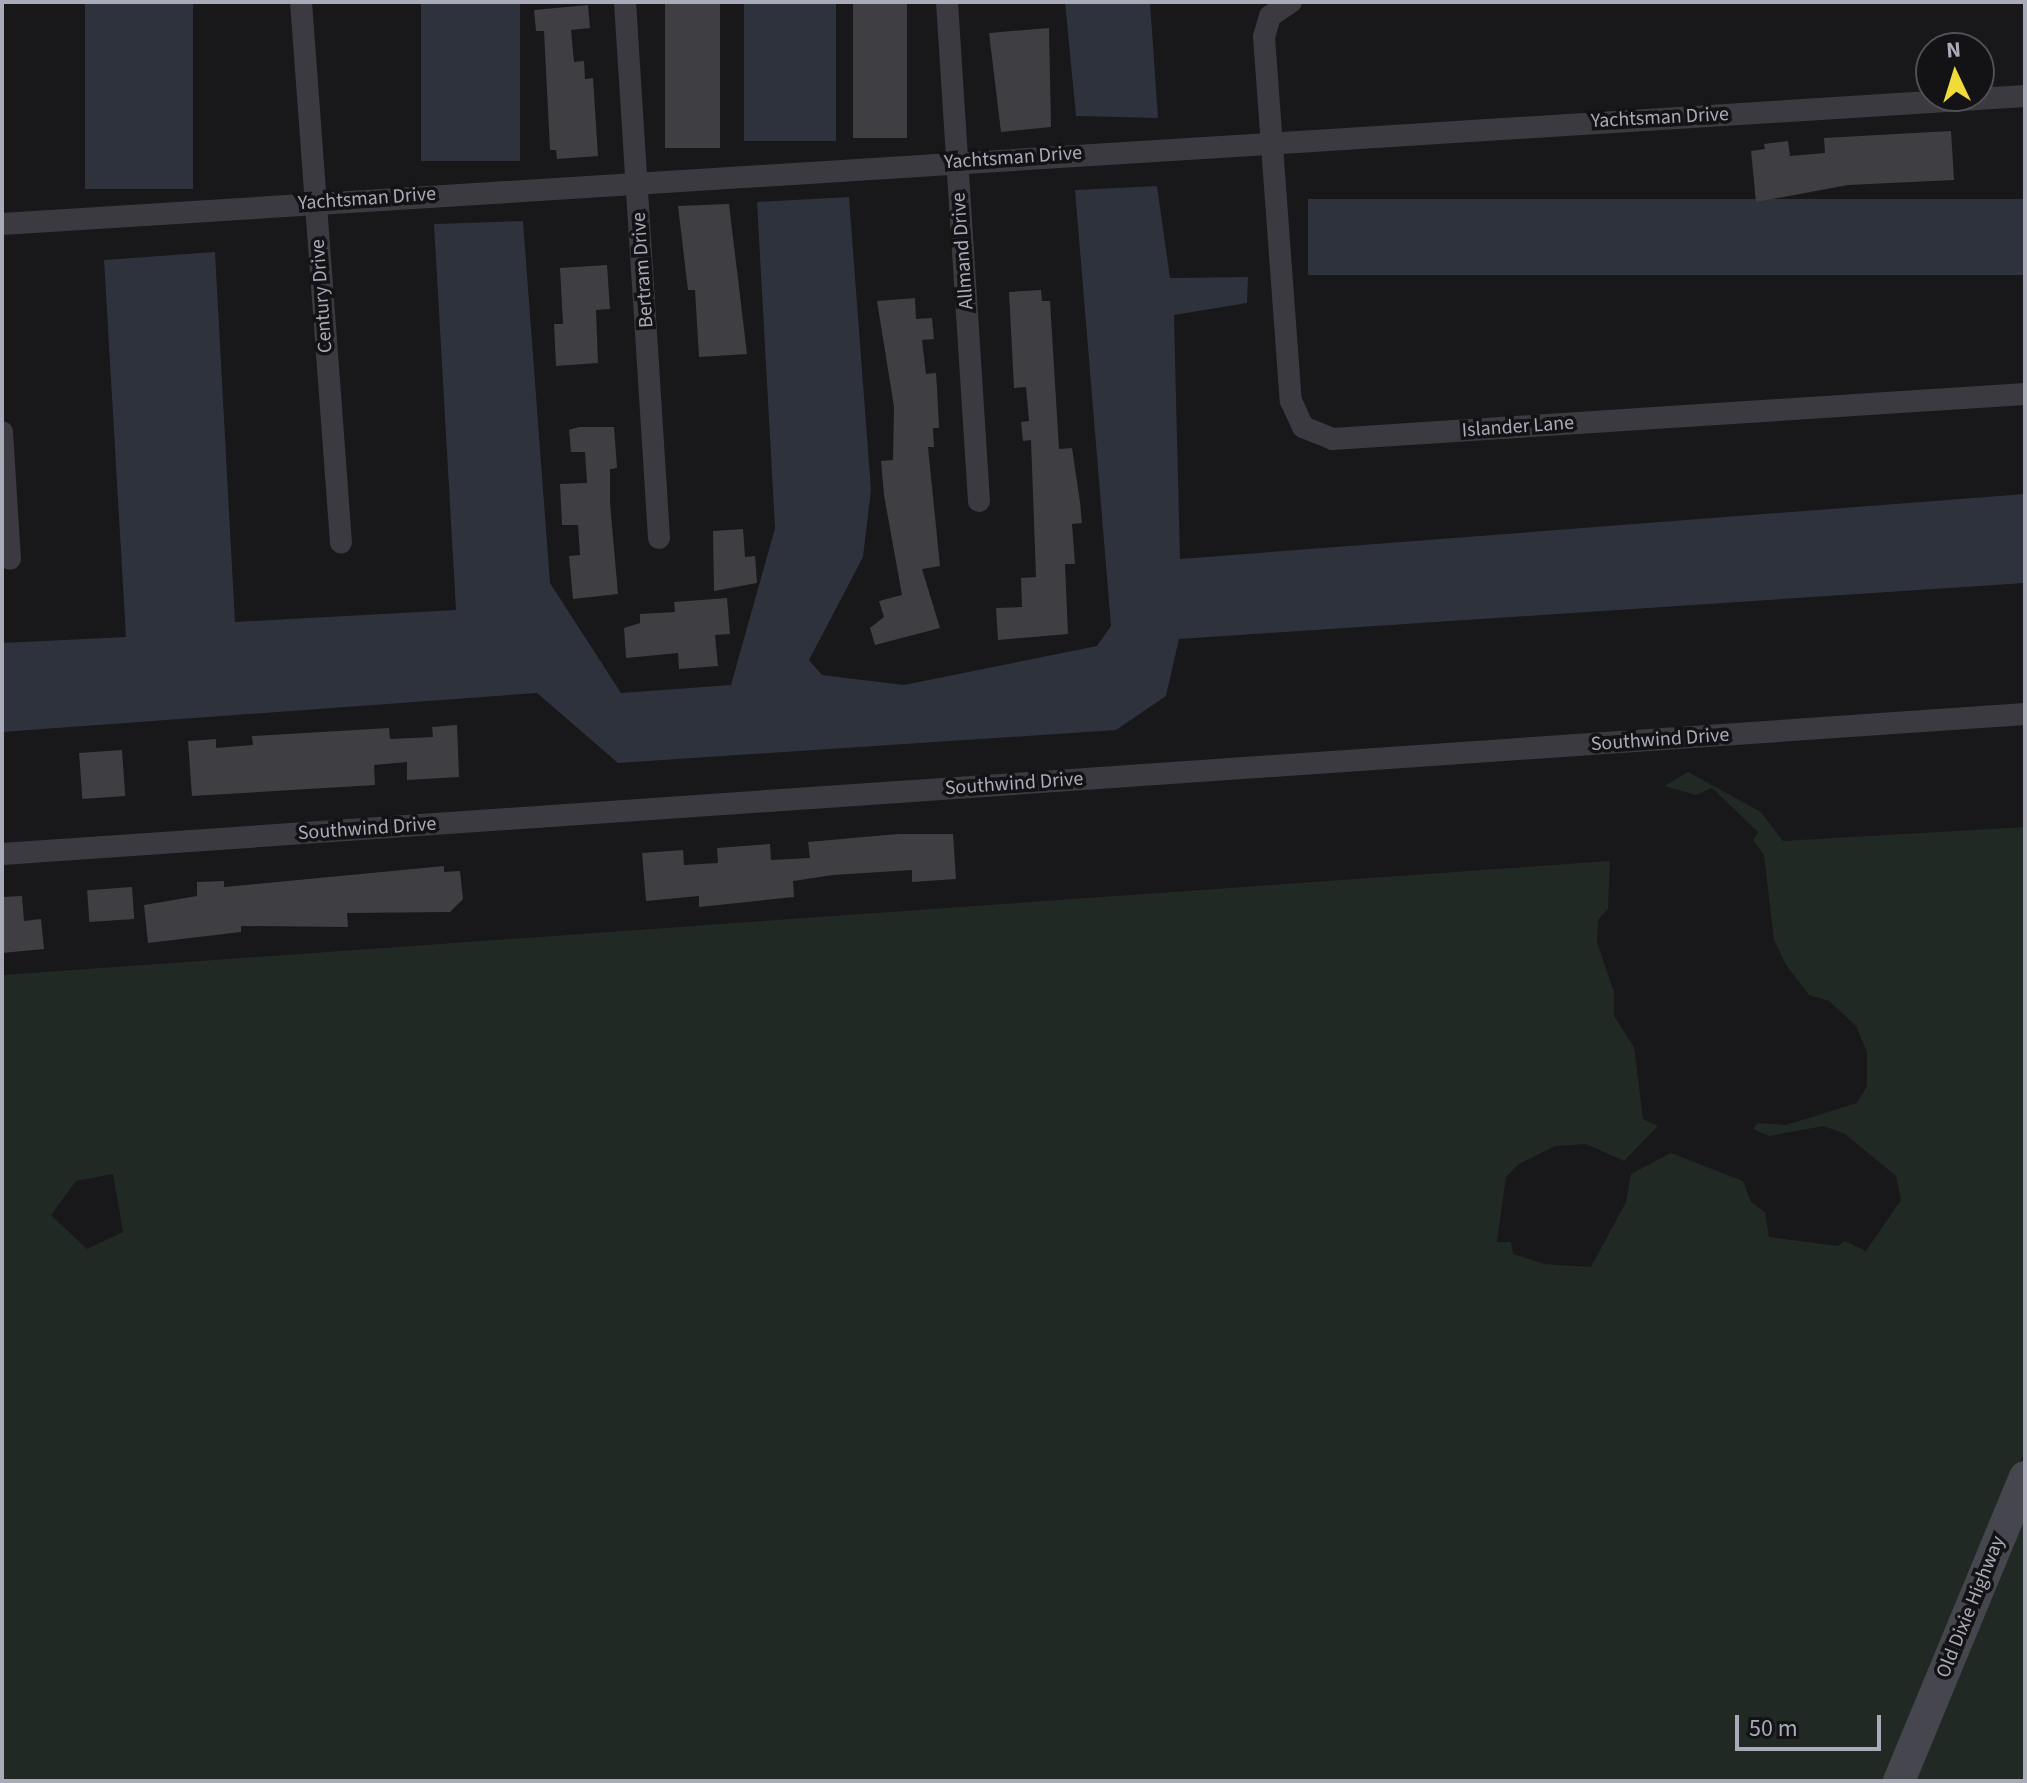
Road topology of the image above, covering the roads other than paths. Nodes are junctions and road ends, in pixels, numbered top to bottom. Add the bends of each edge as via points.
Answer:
1 (301, 2) edge
2 (625, 2) edge
3 (947, 2) edge
4 (1291, 2) edge
5 (2025, 96) edge
6 (1272, 140) junction
7 (958, 162) junction
8 (637, 180) junction
9 (315, 202) junction
10 (2, 224) edge
11 (2025, 394) edge
12 (2, 432) edge
13 (979, 501) dead end
14 (659, 538) dead end
15 (341, 543) dead end
16 (10, 559) dead end
17 (2025, 714) edge
18 (2, 854) edge
19 (2025, 1477) edge
20 (1899, 1781) edge

1 - 9 street, Century Drive
2 - 8 street, Bertram Drive
3 - 7 street, Allmand Drive
4 - 6 street, Islander Lane via 1270,16 1264,37
5 - 6 street, Yachtsman Drive
6 - 7 street, Yachtsman Drive
6 - 11 street, Islander Lane via 1291,401 1303,427 1332,439
7 - 8 street, Yachtsman Drive
7 - 13 street, Allmand Drive
8 - 9 street, Yachtsman Drive
8 - 14 street, Bertram Drive
9 - 10 street, Yachtsman Drive
9 - 15 street, Century Drive
12 - 16 street
17 - 18 street, Southwind Drive
19 - 20 street, Old Dixie Highway

